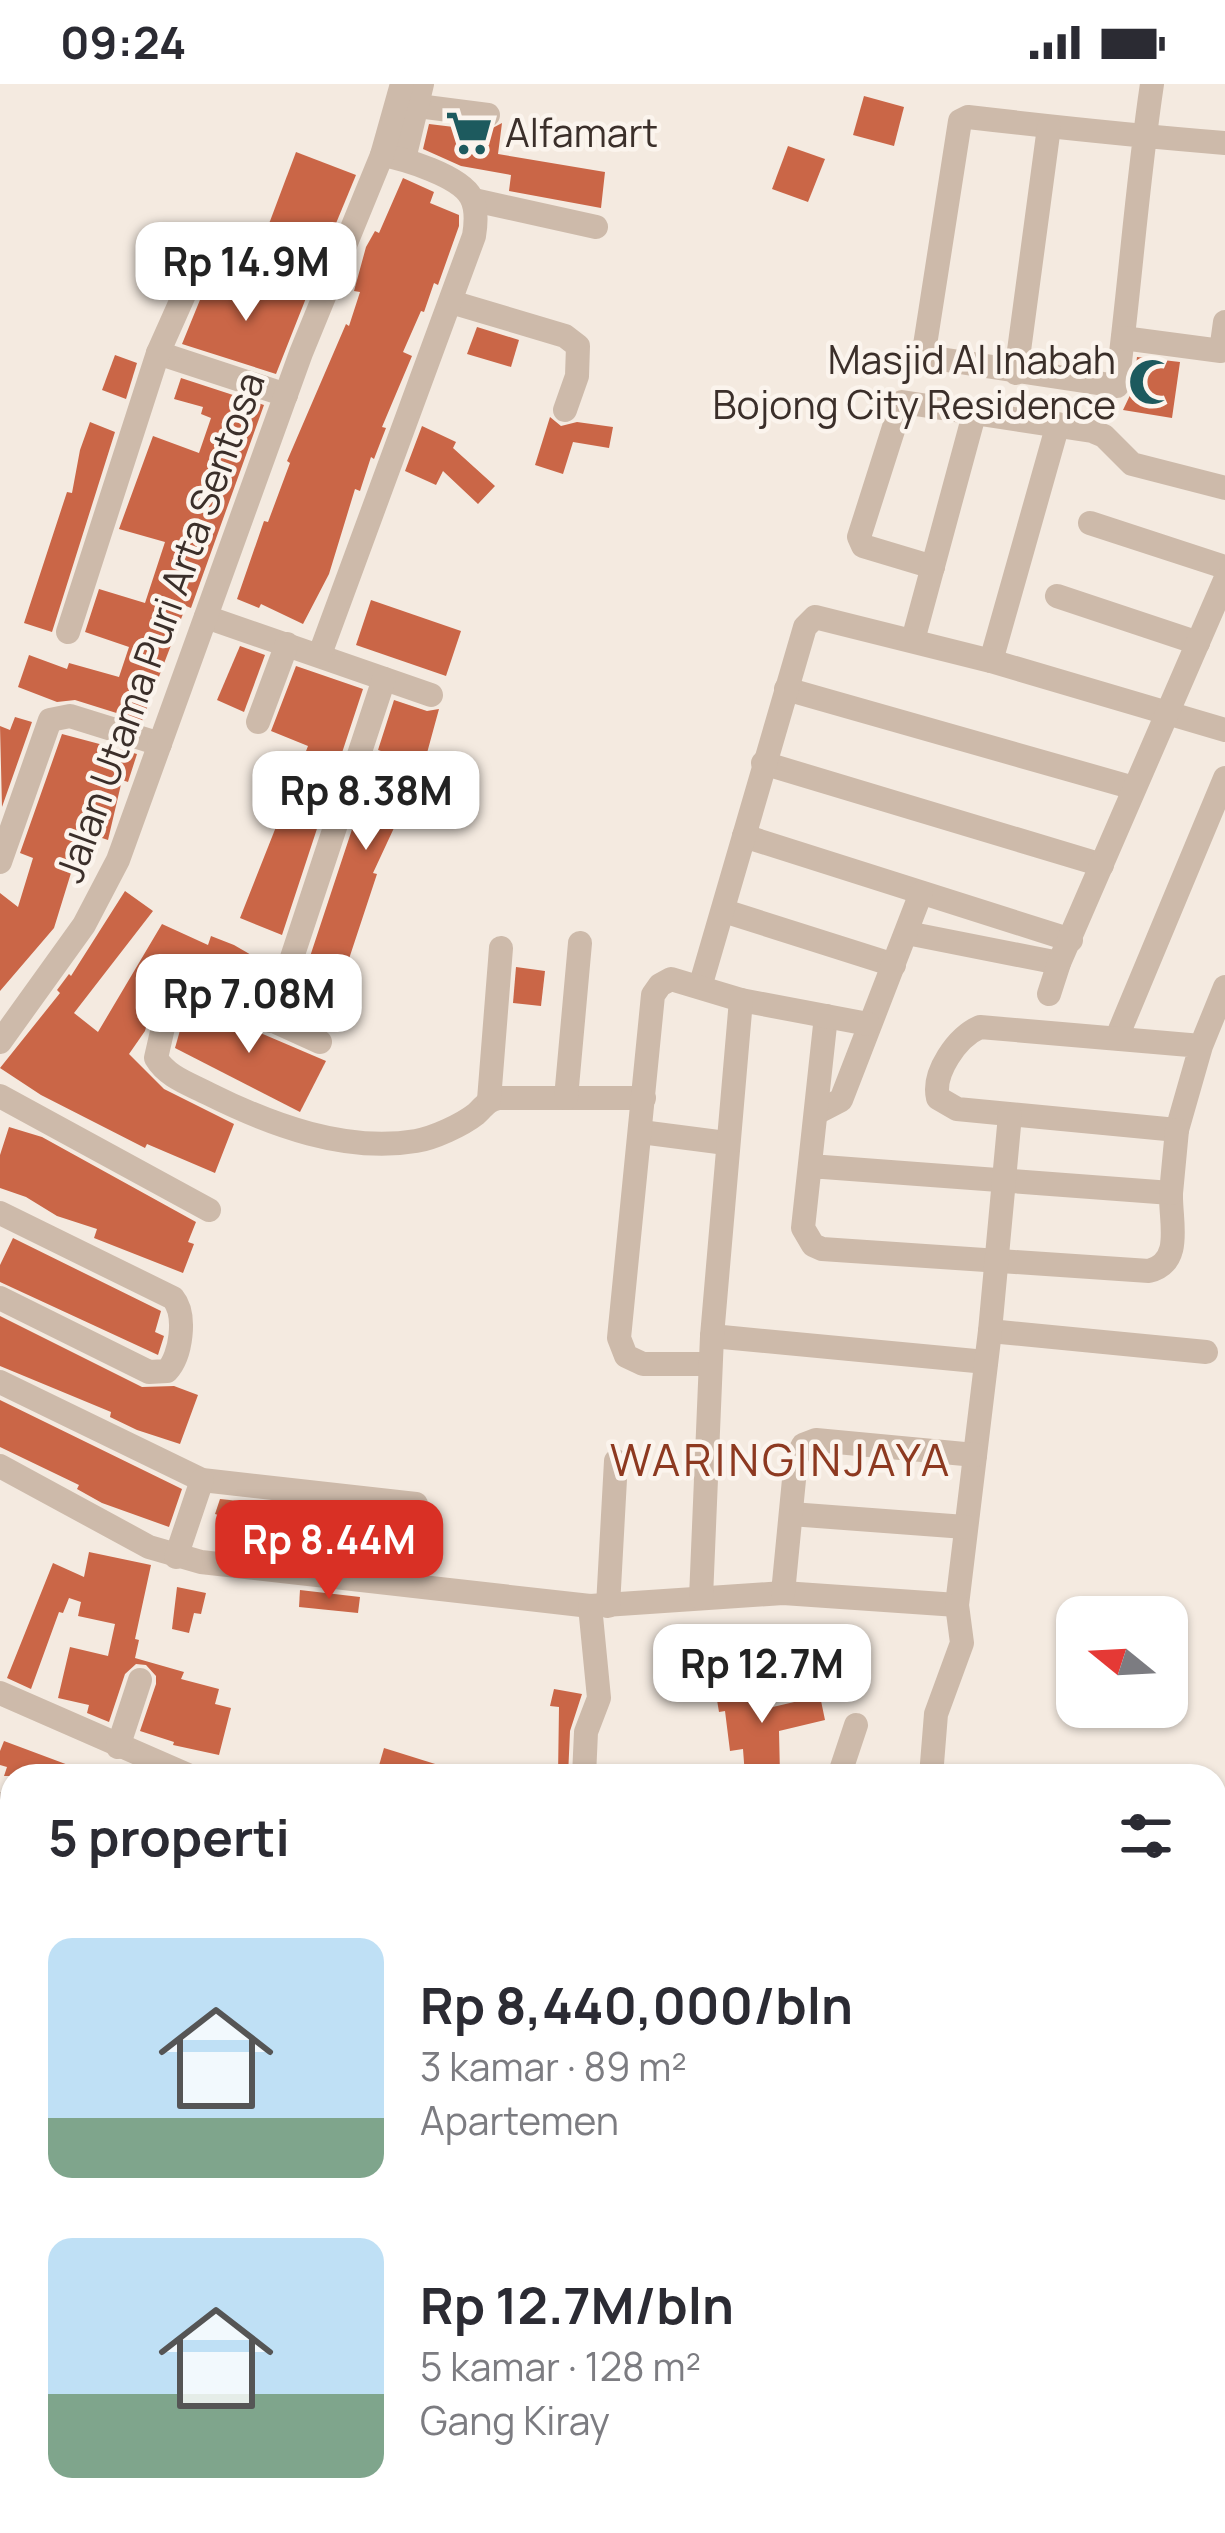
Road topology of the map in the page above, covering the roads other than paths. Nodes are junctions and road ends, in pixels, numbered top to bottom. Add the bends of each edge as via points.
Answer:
1 (402, 84) edge
2 (1151, 89) edge
3 (420, 92) edge
4 (488, 115) dead end
5 (1049, 127) junction
6 (1145, 135) junction
7 (1225, 143) edge
8 (393, 157) junction
9 (473, 200) junction
10 (596, 227) dead end
11 (328, 281) junction
12 (452, 302) junction
13 (1225, 322) edge
14 (1123, 338) junction
15 (1223, 352) edge
16 (158, 353) junction
17 (1016, 373) junction
18 (286, 395) junction
19 (565, 410) dead end
20 (975, 411) junction
21 (1058, 424) junction
22 (1225, 488) edge
23 (1090, 524) dead end
24 (933, 567) junction
25 (1225, 567) edge
26 (1225, 580) edge
27 (1057, 596) dead end
28 (206, 617) junction
29 (68, 632) dead end
30 (914, 640) junction
31 (1198, 643) junction
32 (287, 644) junction
33 (320, 654) junction
34 (991, 661) junction
35 (384, 679) junction
36 (786, 688) junction
37 (431, 695) dead end
38 (1170, 712) junction
39 (258, 722) dead end
40 (1225, 730) edge
41 (160, 744) junction
42 (764, 764) junction
43 (1225, 778) edge
44 (1134, 788) junction
45 (743, 836) junction
46 (0, 862) edge
47 (1102, 865) junction
48 (921, 892) junction
49 (724, 911) junction
50 (907, 933) junction
51 (580, 943) dead end
52 (501, 948) dead end
53 (1065, 951) junction
54 (894, 965) junction
55 (700, 987) junction
56 (1225, 987) edge
57 (1049, 994) dead end
58 (741, 1000) junction
59 (826, 1016) junction
60 (271, 1021) junction
61 (868, 1024) junction
62 (1118, 1036) junction
63 (0, 1042) edge
64 (320, 1042) dead end
65 (1201, 1046) junction
66 (0, 1096) edge
67 (566, 1098) junction
68 (644, 1098) junction
69 (489, 1100) junction
70 (816, 1113) junction
71 (1010, 1115) junction
72 (1177, 1130) junction
73 (641, 1132) junction
74 (726, 1143) junction
75 (810, 1166) junction
76 (1004, 1182) junction
77 (1171, 1193) junction
78 (208, 1210) dead end
79 (0, 1213) edge
80 (997, 1263) junction
81 (0, 1298) edge
82 (991, 1331) junction
83 (712, 1336) junction
84 (1206, 1352) dead end
85 (986, 1362) junction
86 (710, 1364) junction
87 (0, 1382) edge
88 (975, 1455) junction
89 (616, 1461) dead end
90 (0, 1466) edge
91 (202, 1480) junction
92 (416, 1504) dead end
93 (790, 1514) junction
94 (965, 1527) junction
95 (176, 1556) junction
96 (784, 1593) junction
97 (701, 1598) junction
98 (957, 1605) junction
99 (599, 1606) junction
100 (140, 1680) dead end
101 (0, 1693) edge
102 (856, 1725) dead end
103 (118, 1747) junction
104 (160, 1764) edge
105 (585, 1764) edge
106 (843, 1764) edge
107 (932, 1764) edge

1 - 8 street, Jalan Utama Puri Arta Sentosa
2 - 6 street
3 - 4 street
3 - 8 street, Jalan Utama Puri Arta Sentosa
5 - 6 street
5 - 17 street
5 - 17 street via 960,121 925,345 927,357 940,361
6 - 7 street
6 - 14 street
8 - 9 street via 458,183
8 - 11 street, Jalan Utama Puri Arta Sentosa
9 - 10 street
9 - 12 street via 474,236
11 - 16 street via 262,265 199,269
11 - 18 street, Jalan Utama Puri Arta Sentosa
12 - 19 street via 578,346
12 - 33 street
13 - 15 street
14 - 15 street
14 - 17 street via 1117,386
16 - 18 street
16 - 29 street
18 - 28 street, Jalan Utama Puri Arta Sentosa
20 - 21 street
20 - 24 street
20 - 24 street via 908,400 898,407 859,538
21 - 22 street via 1104,436 1145,469
21 - 34 street
23 - 25 street
24 - 30 street
26 - 31 street
27 - 31 street
28 - 32 street
28 - 41 street, Jalan Utama Puri Arta Sentosa
30 - 34 street
30 - 36 street via 815,617
31 - 38 street
32 - 33 street
32 - 39 street
33 - 35 street
34 - 38 street
35 - 37 street
35 - 60 street
36 - 42 street
36 - 44 street
38 - 40 street
38 - 44 street
41 - 46 street via 70,716 50,720
41 - 63 street, Jalan Utama Puri Arta Sentosa via 97,905
42 - 45 street
42 - 47 street
43 - 62 street
44 - 47 street
45 - 48 street
45 - 49 street
47 - 53 street
48 - 50 street
48 - 53 street
49 - 54 street
49 - 55 street
50 - 53 street
50 - 54 street
51 - 67 street
52 - 69 street
53 - 57 street
54 - 61 street
55 - 58 street
55 - 68 street via 671,980 653,994
56 - 65 street
58 - 59 street
58 - 74 street
59 - 61 street
59 - 70 street
60 - 64 street
60 - 69 street via 182,984 170,998 156,1058 173,1076 249,1114 342,1139 419,1141 473,1117
61 - 70 street via 841,1100
62 - 65 street
62 - 71 street via 969,1031 938,1076 938,1098
65 - 72 street
66 - 78 street
67 - 68 street
67 - 69 street
68 - 73 street
70 - 75 street
71 - 72 street
71 - 76 street
72 - 77 street
73 - 74 street
73 - 86 street via 621,1348 643,1364
74 - 83 street
75 - 76 street
75 - 80 street via 803,1228 813,1245
76 - 77 street
76 - 80 street
77 - 80 street via 1172,1251 1156,1269
79 - 81 street via 178,1302 174,1364 149,1372
80 - 82 street
82 - 84 street
82 - 85 street
83 - 85 street
83 - 86 street
85 - 88 street
86 - 97 street
87 - 91 street
88 - 93 street via 809,1442 796,1459
88 - 94 street
89 - 99 street
90 - 95 street
91 - 92 street
91 - 95 street
93 - 94 street
93 - 96 street
94 - 98 street
95 - 99 street
96 - 97 street
96 - 98 street
97 - 99 street
98 - 107 street via 962,1643 936,1714
99 - 105 street via 599,1698
100 - 103 street
101 - 103 street
102 - 106 street
103 - 104 street

